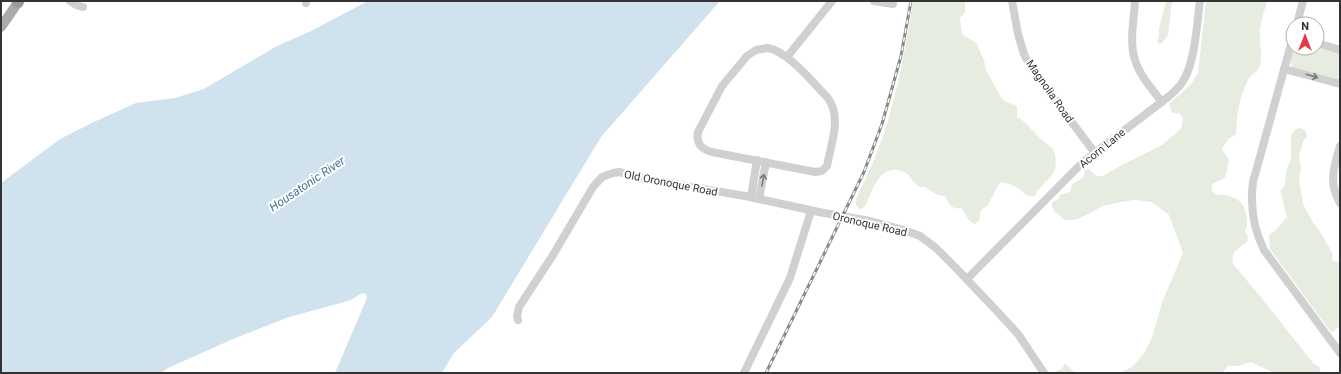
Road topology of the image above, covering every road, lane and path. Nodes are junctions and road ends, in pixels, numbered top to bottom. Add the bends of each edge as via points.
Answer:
1 (18, 1) edge
2 (70, 1) edge
3 (832, 1) edge
4 (874, 1) edge
5 (1012, 1) edge
6 (1135, 1) edge
7 (1200, 1) edge
8 (1303, 1) edge
9 (893, 4) dead end
10 (83, 7) dead end
11 (1299, 16) edge
12 (1, 27) edge
13 (1325, 45) edge
14 (1340, 50) edge
15 (1288, 56) edge
16 (787, 57) junction
17 (1284, 69) junction
18 (1340, 84) edge
19 (1162, 102) junction
20 (1340, 146) edge
21 (1095, 153) junction
22 (757, 160) junction
23 (766, 162) junction
24 (751, 197) junction
25 (759, 199) junction
26 (1340, 203) edge
27 (812, 211) junction
28 (968, 279) junction
29 (518, 320) dead end
30 (1340, 353) edge
31 (744, 373) edge
32 (1044, 373) edge

1 - 12 main road
2 - 10 street
3 - 16 street
4 - 9 street
5 - 21 street, Magnolia Road via 1018,34 1029,64
6 - 19 street via 1132,44 1134,60 1142,76
7 - 19 street, Acorn Lane via 1188,73 1180,86
8 - 11 street
13 - 14 street
15 - 17 street
16 - 22 street via 768,48 750,53 722,86 698,132 698,143 705,150
16 - 23 street via 828,98 833,106 835,123 826,166 822,171 815,172
17 -> 18 street
17 - 30 street via 1253,182 1253,221 1268,257
19 - 21 street, Acorn Lane
20 - 26 street via 1333,180 1335,194
21 - 28 street, Acorn Lane via 1078,167
22 - 23 street
22 - 24 street
25 -> 23 street
24 - 25 street, Old Oronoque Road
24 - 29 street, Old Oronoque Road via 671,184 619,172 602,178 592,187 525,297 518,312
25 - 27 street, Old Oronoque Road
27 - 28 street, Oronoque Road via 876,223 920,236
27 - 31 street via 790,278
28 - 32 street, Oronoque Road via 1018,334

